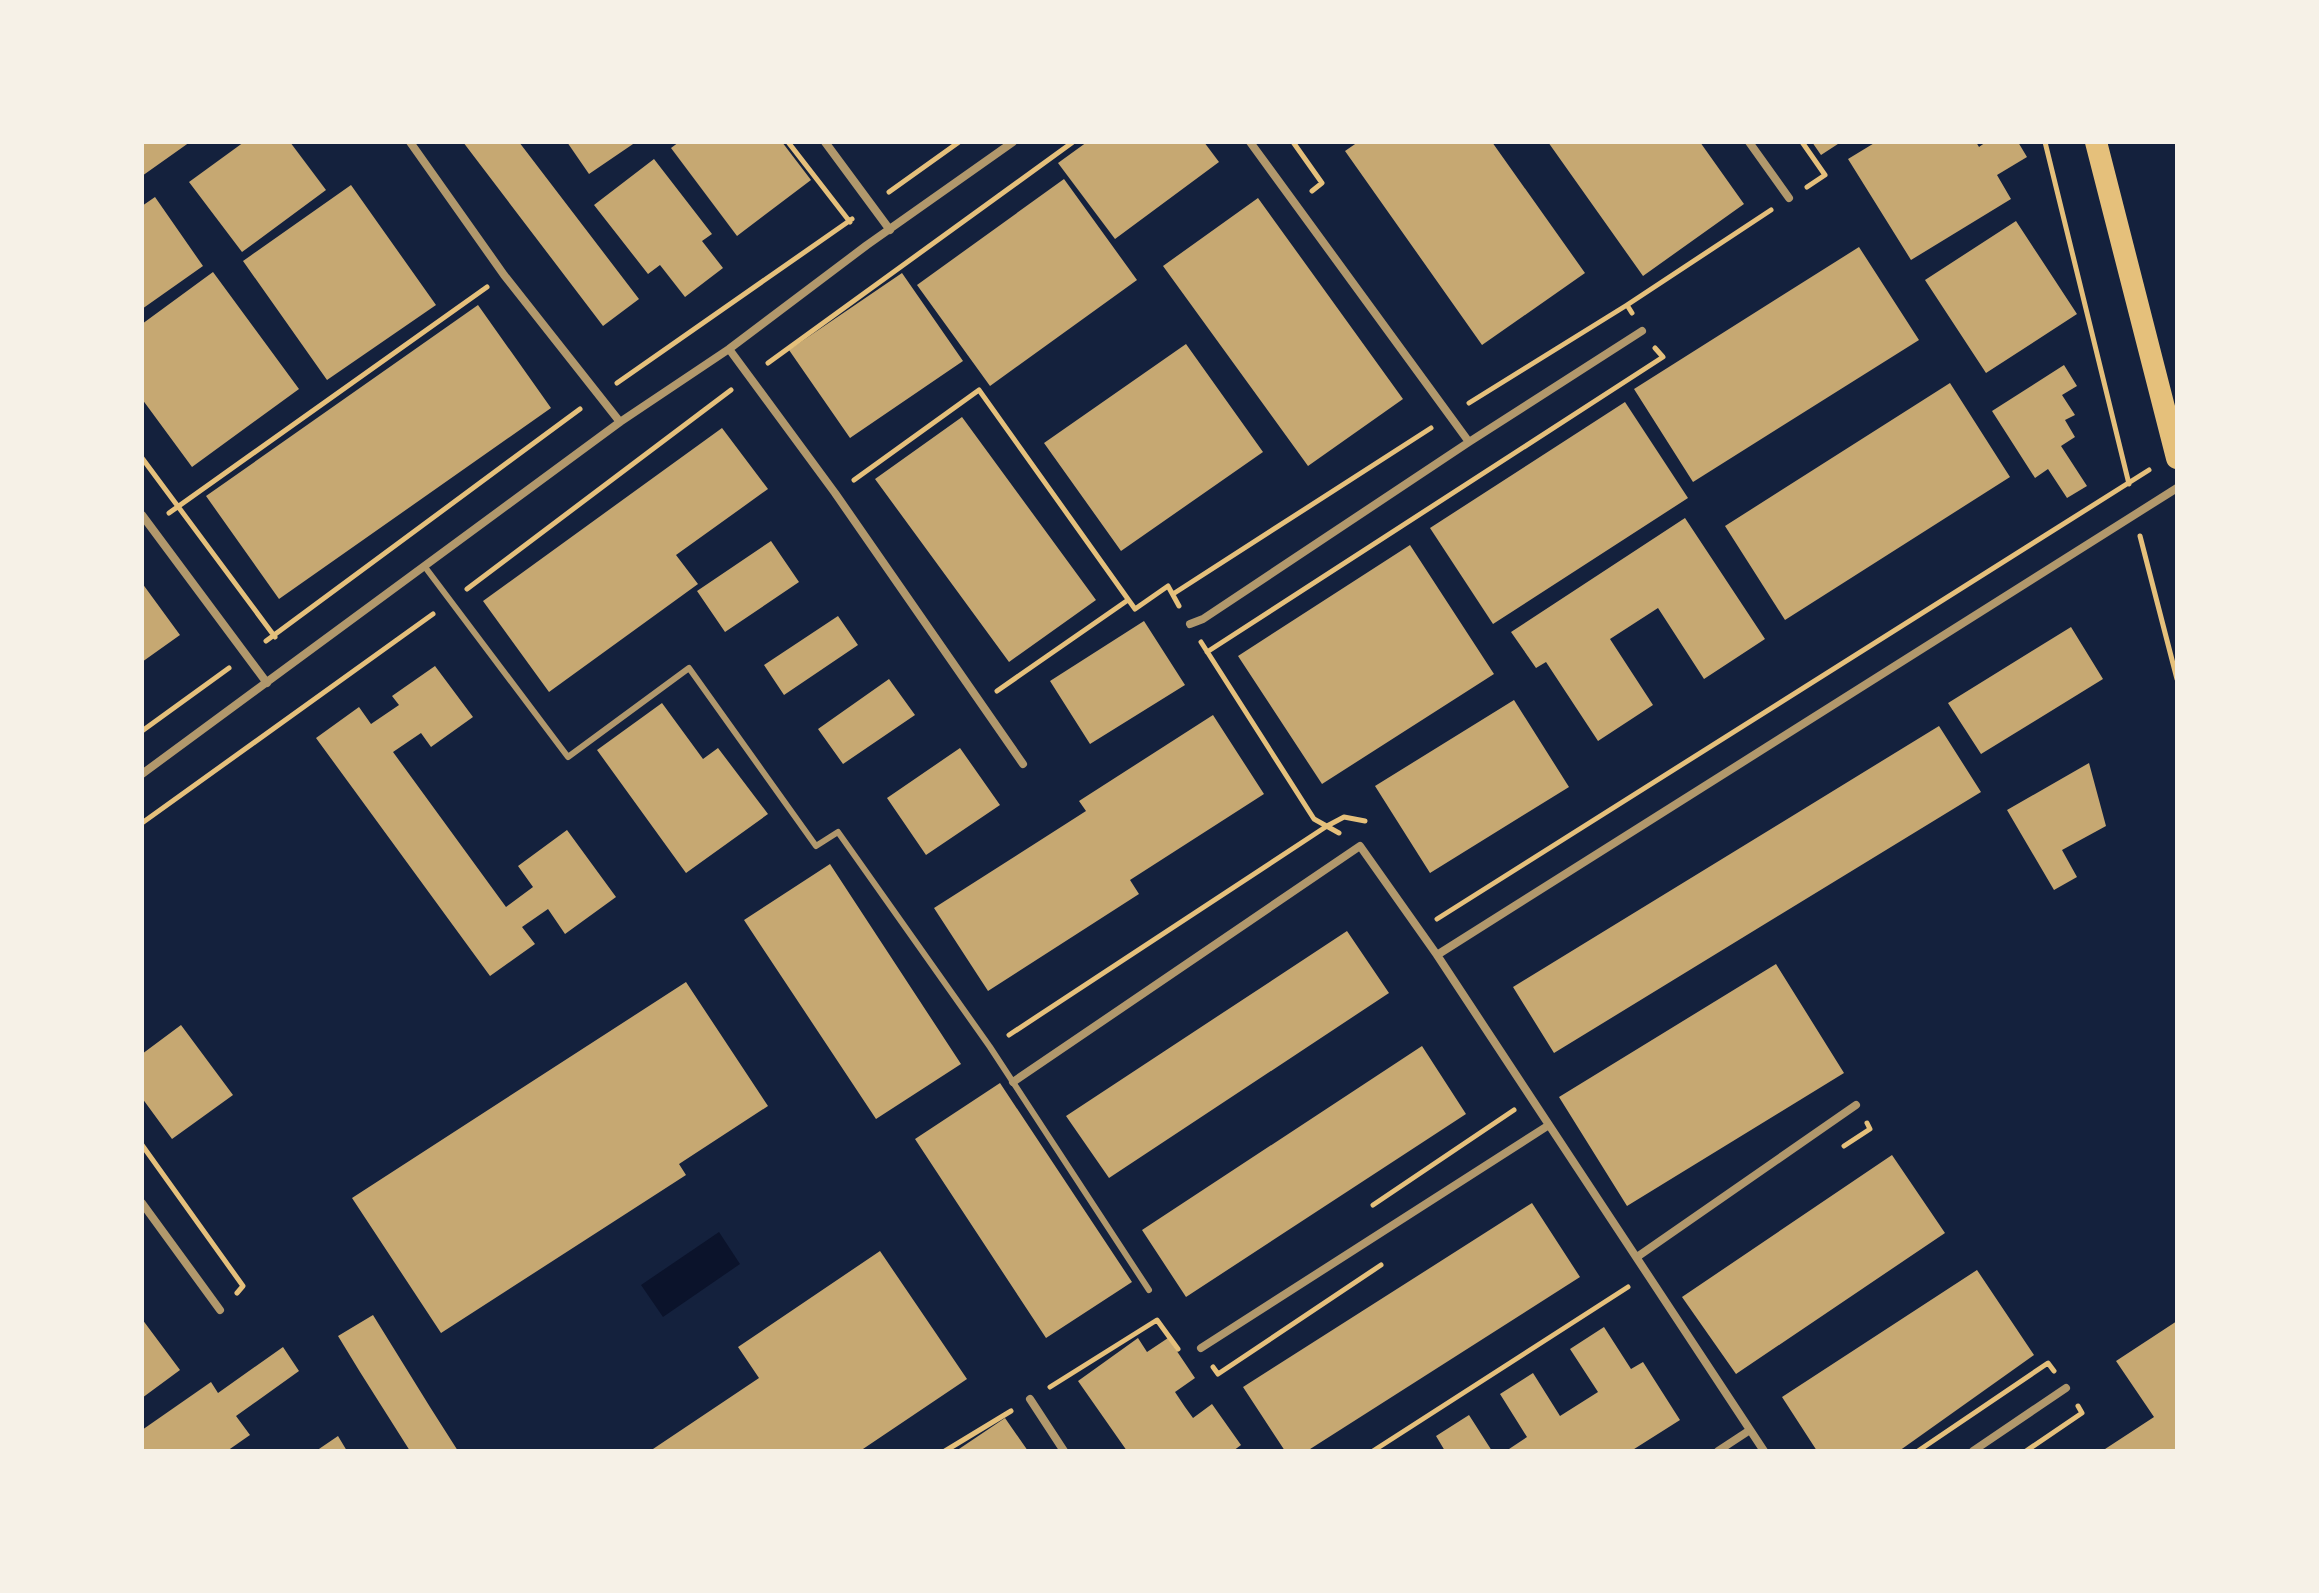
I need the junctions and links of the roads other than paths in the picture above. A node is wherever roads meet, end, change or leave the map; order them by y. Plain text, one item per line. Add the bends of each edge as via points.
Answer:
1 (410, 142) edge
2 (825, 142) edge
3 (1013, 142) edge
4 (1250, 142) edge
5 (1749, 142) edge
6 (2096, 142) edge
7 (1789, 198) road end
8 (890, 230) junction
9 (1642, 331) road end
10 (729, 349) junction
11 (620, 422) junction
12 (1469, 442) junction
13 (2176, 456) edge
14 (2177, 488) edge
15 (142, 515) edge
16 (425, 567) junction
17 (1190, 624) road end
18 (267, 683) junction
19 (1023, 764) dead end
20 (142, 774) edge
21 (1437, 955) junction
22 (1013, 1082) junction
23 (1856, 1105) dead end
24 (1549, 1125) junction
25 (142, 1203) edge
26 (1637, 1257) junction
27 (1149, 1290) dead end
28 (220, 1310) road end
29 (1201, 1348) road end
30 (2066, 1388) road end
31 (1030, 1399) road end
32 (1750, 1430) junction
33 (1064, 1451) edge
34 (1718, 1451) edge
35 (1764, 1451) edge
36 (1973, 1451) edge

1 - 11 street via 504,275
2 - 8 street
3 - 8 street
4 - 12 street
5 - 7 street
6 - 13 highway
8 - 10 street
9 - 12 street
10 - 11 street
10 - 19 street
11 - 16 street
12 - 17 street
14 - 21 street
15 - 18 street
16 - 18 street
16 - 22 lane via 568,757 689,668 816,846 838,832
18 - 20 street
21 - 22 street via 1360,846
21 - 24 street
22 - 27 lane
23 - 26 street
24 - 26 street
24 - 29 street
25 - 28 street
26 - 32 street
30 - 36 street
31 - 33 street
32 - 34 street
32 - 35 street

